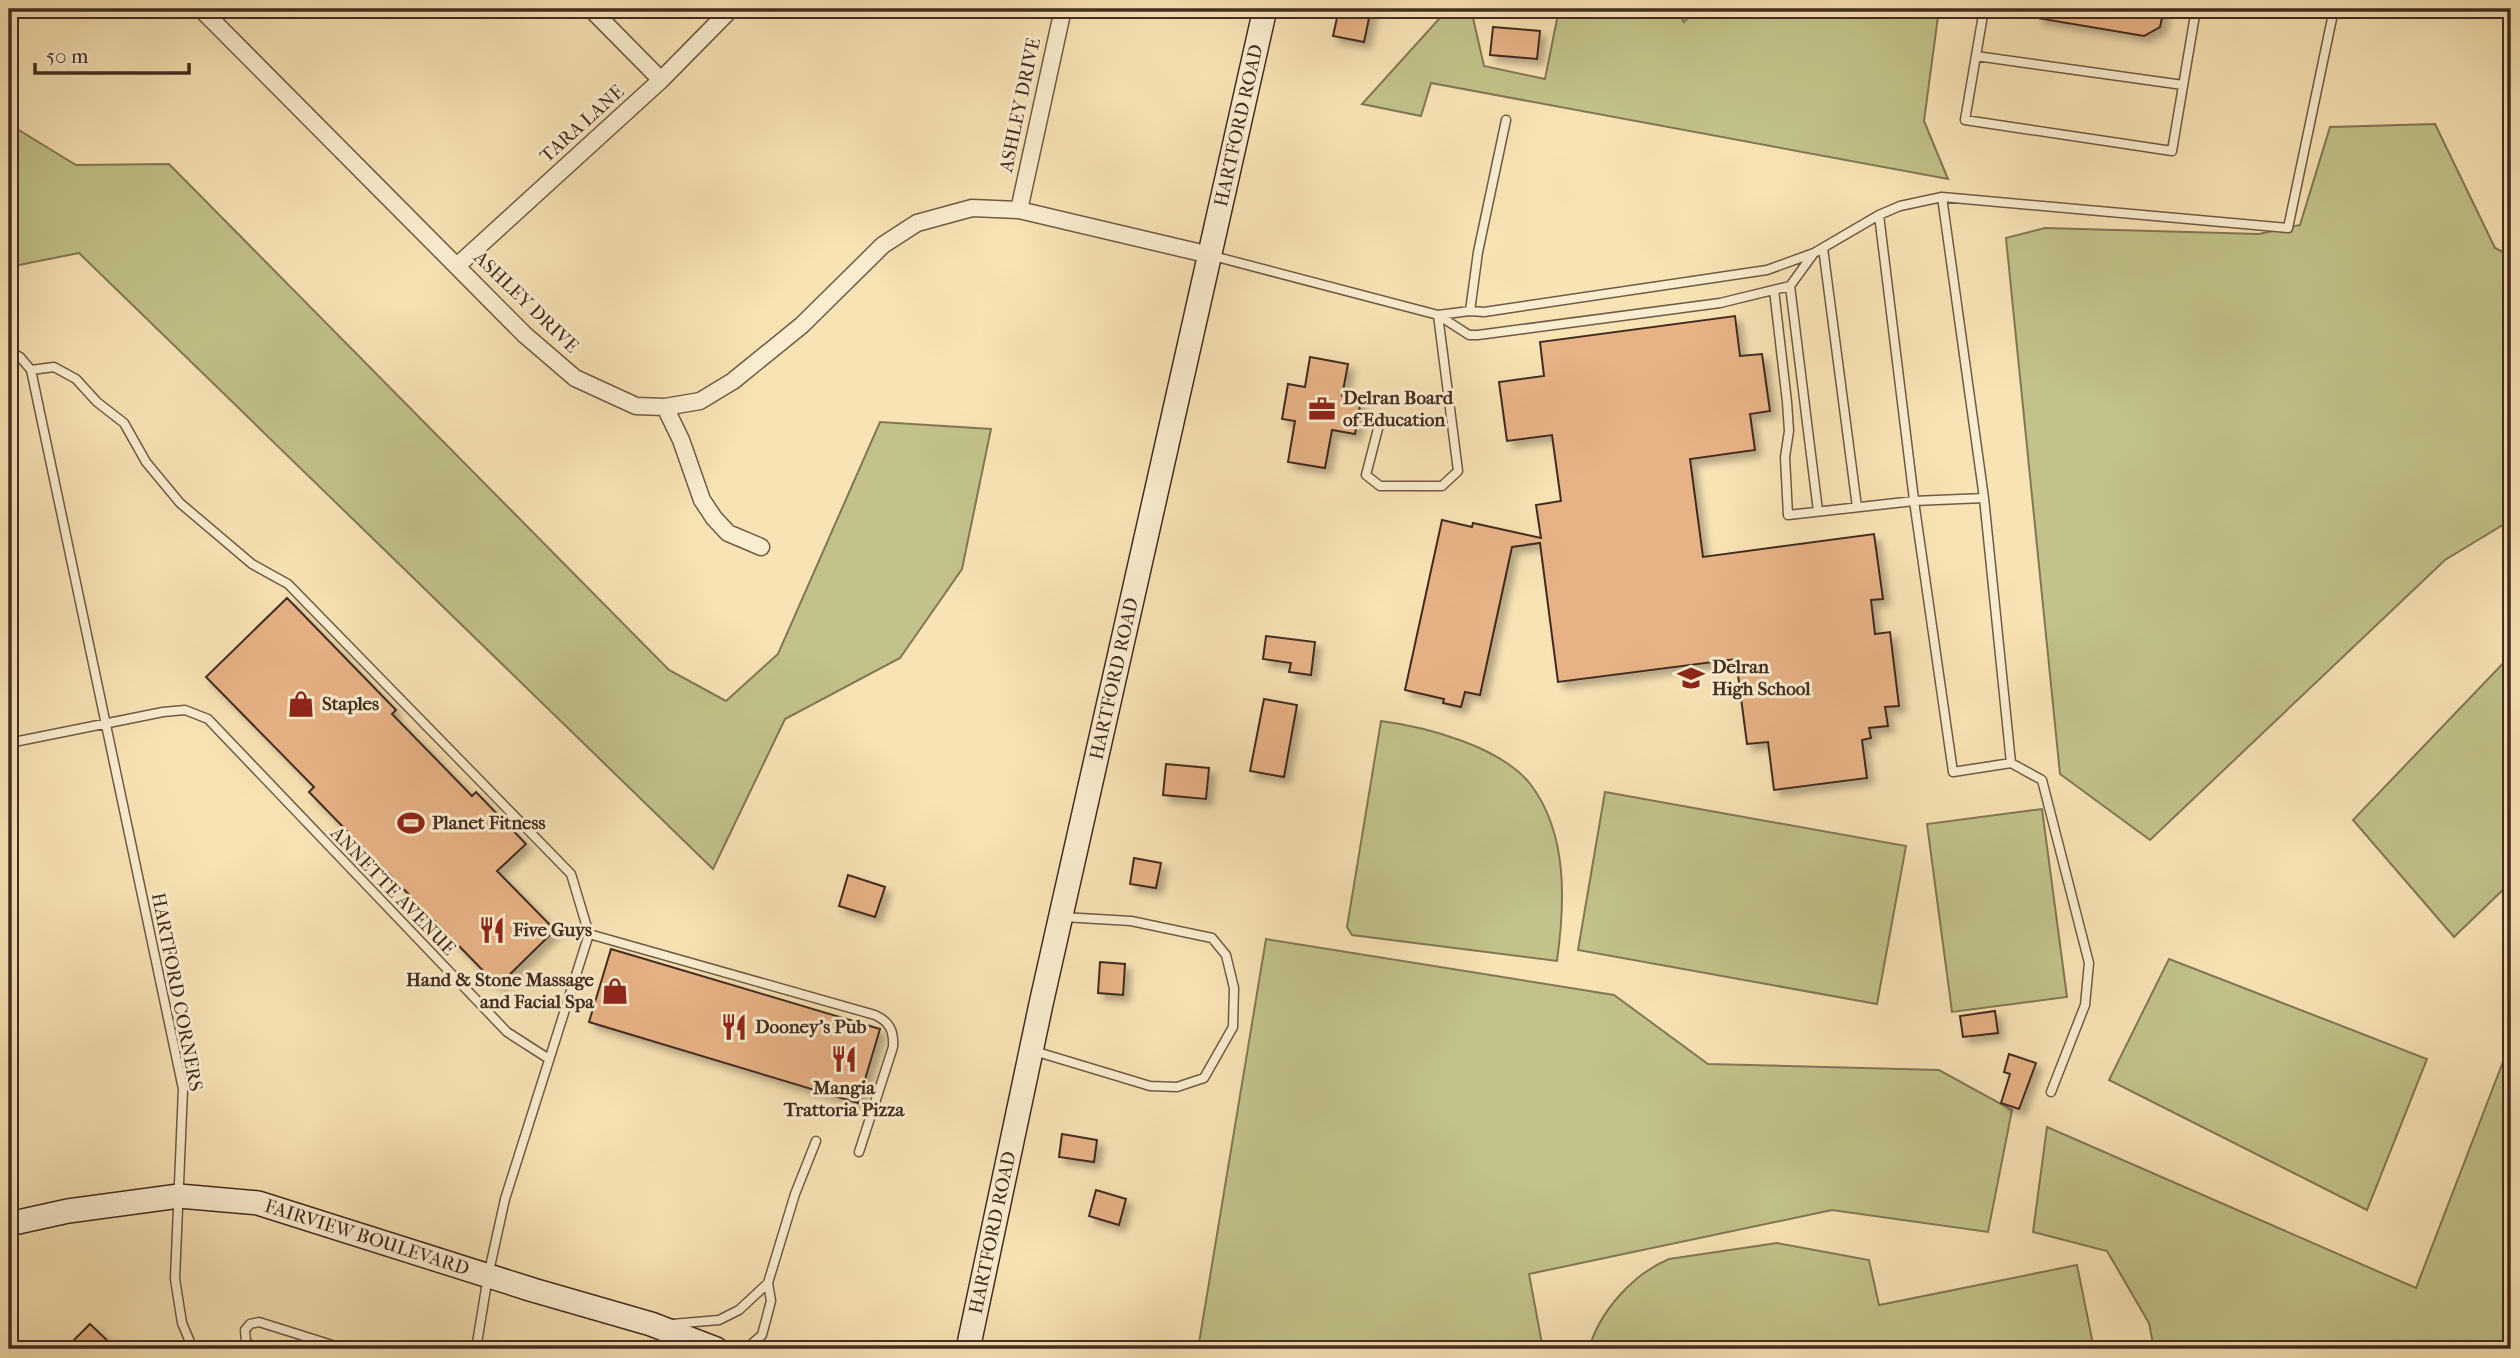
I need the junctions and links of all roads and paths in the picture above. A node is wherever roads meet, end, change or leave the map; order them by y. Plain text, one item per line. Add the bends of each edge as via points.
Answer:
1 (201, 9) edge
2 (591, 9) edge
3 (731, 9) edge
4 (1063, 9) edge
5 (1265, 9) edge
6 (1984, 9) edge
7 (2196, 9) edge
8 (2334, 9) edge
9 (1976, 56) junction
10 (662, 80) junction
11 (2183, 85) junction
12 (1506, 120) dead end
13 (1942, 197) junction
14 (1019, 210) junction
15 (1879, 215) junction
16 (1823, 248) junction
17 (1814, 253) junction
18 (1210, 255) junction
19 (458, 265) junction
20 (1790, 286) junction
21 (1774, 290) junction
22 (1471, 311) junction
23 (1438, 315) junction
24 (9, 351) edge
25 (31, 370) junction
26 (665, 407) junction
27 (1381, 417) dead end
28 (1984, 498) junction
29 (1914, 501) junction
30 (1857, 507) junction
31 (1818, 511) junction
32 (761, 547) dead end
33 (105, 725) junction
34 (9, 743) edge
35 (2011, 763) junction
36 (1060, 917) junction
37 (589, 934) junction
38 (1031, 1050) junction
39 (549, 1059) junction
40 (2051, 1092) dead end
41 (816, 1141) dead end
42 (859, 1152) dead end
43 (179, 1196) junction
44 (9, 1224) edge
45 (488, 1276) junction
46 (768, 1283) junction
47 (651, 1324) junction
48 (193, 1349) edge
49 (254, 1349) edge
50 (345, 1349) edge
51 (476, 1349) edge
52 (716, 1349) edge
53 (746, 1349) edge
54 (968, 1349) edge

1 - 19 street, ASHLEY DRIVE
2 - 10 street
3 - 10 street, TARA LANE
4 - 14 street, ASHLEY DRIVE
5 - 18 main road, HARTFORD ROAD
6 - 9 lane
7 - 11 lane
8 - 13 lane via 2288,228
9 - 11 lane
9 - 11 lane via 1965,120 2172,151
10 - 19 street, TARA LANE
12 - 22 lane via 1478,252
13 - 15 lane
13 - 28 lane
14 - 18 street, ASHLEY DRIVE
14 - 26 street, ASHLEY DRIVE via 972,208 917,223 883,245 802,325 733,382 699,401
15 - 16 lane
15 - 29 lane
16 - 17 lane
16 - 30 lane
17 - 20 lane
17 - 22 lane via 1767,270
18 - 23 lane
18 - 36 main road, HARTFORD ROAD
19 - 26 street, ASHLEY DRIVE via 525,335 575,378 636,406
20 - 21 lane
20 - 31 lane
21 - 23 lane via 1720,303 1478,335 1469,335
21 - 31 lane via 1789,431 1785,457 1788,515
22 - 23 lane
23 - 27 lane via 1458,471 1442,486 1380,486 1366,475
24 - 25 lane
25 - 33 lane, HARTFORD CORNERS
25 - 37 lane via 54,367 76,379 124,423 146,462 180,503 252,564 288,584 571,874
26 - 32 street via 714,519 728,533
28 - 29 lane
28 - 35 lane
29 - 30 lane
29 - 35 lane via 1952,772
30 - 31 lane
33 - 34 lane, ANNETTE AVENUE
33 - 39 lane, ANNETTE AVENUE via 185,710 208,719 507,1032
33 - 43 lane, HARTFORD CORNERS via 183,1089
35 - 40 lane via 2042,780 2089,964 2085,1005
36 - 38 main road, HARTFORD ROAD
36 - 38 lane via 1131,921 1212,938 1226,955 1234,988 1233,1027 1204,1078 1177,1087 1150,1086
37 - 39 lane
37 - 42 lane via 886,1020 894,1034 892,1047
38 - 54 main road, HARTFORD ROAD
39 - 45 lane via 505,1199
41 - 46 lane
43 - 44 main road, FAIRVIEW BOULEVARD
43 - 45 main road, FAIRVIEW BOULEVARD via 258,1203
43 - 48 lane, HARTFORD CORNERS via 175,1279 182,1324
45 - 47 main road, FAIRVIEW BOULEVARD
45 - 51 lane
46 - 47 lane via 739,1310 719,1320
46 - 53 lane via 771,1301 762,1335
47 - 52 main road, FAIRVIEW BOULEVARD
49 - 50 lane via 246,1341 245,1330 259,1322

